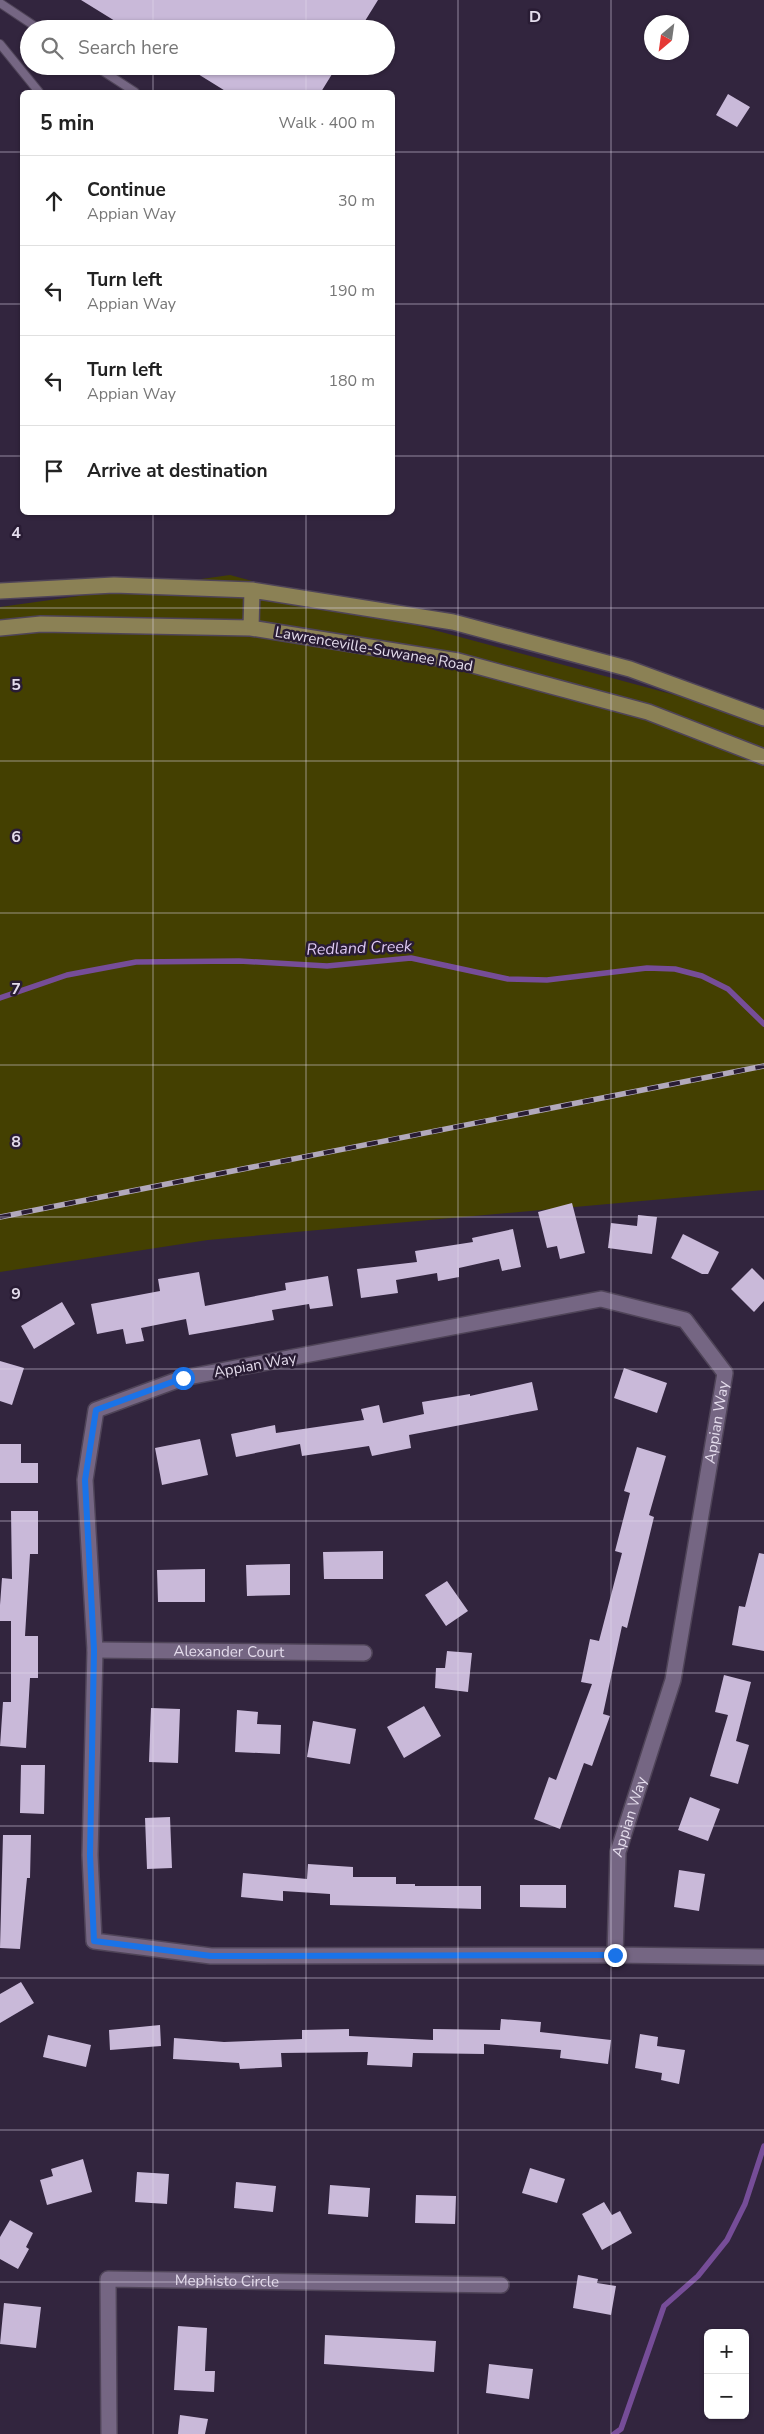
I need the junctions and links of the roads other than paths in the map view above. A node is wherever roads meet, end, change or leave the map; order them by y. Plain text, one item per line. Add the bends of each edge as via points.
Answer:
1 (0, 3) edge
2 (26, 20) edge
3 (0, 44) edge
4 (20, 69) edge
5 (25, 75) edge
6 (110, 75) edge
7 (37, 90) edge
8 (132, 90) edge
9 (252, 590) junction
10 (0, 591) edge
11 (0, 628) edge
12 (251, 628) junction
13 (764, 718) edge
14 (764, 757) edge
15 (94, 1650) junction
16 (364, 1653) dead end
17 (615, 1955) junction
18 (764, 1957) edge
19 (501, 2285) dead end
20 (109, 2434) edge

1 - 2 lane
3 - 4 lane
5 - 7 lane
6 - 8 lane
9 - 10 main road via 114,585
9 - 12 main road
9 - 13 main road via 453,622 515,637 630,669
11 - 12 main road, Lawrenceville-Suwanee Road via 41,624
12 - 14 main road, Lawrenceville-Suwanee Road via 458,661 648,712
15 - 16 street, Alexander Court
15 - 17 street, Appian Way via 90,1855 94,1941 211,1956
15 - 17 street, Appian Way via 85,1480 96,1410 183,1378 601,1299 685,1320 725,1373 673,1680 618,1852
17 - 18 street, Appian Way
19 - 20 street, Mephisto Circle via 108,2280

